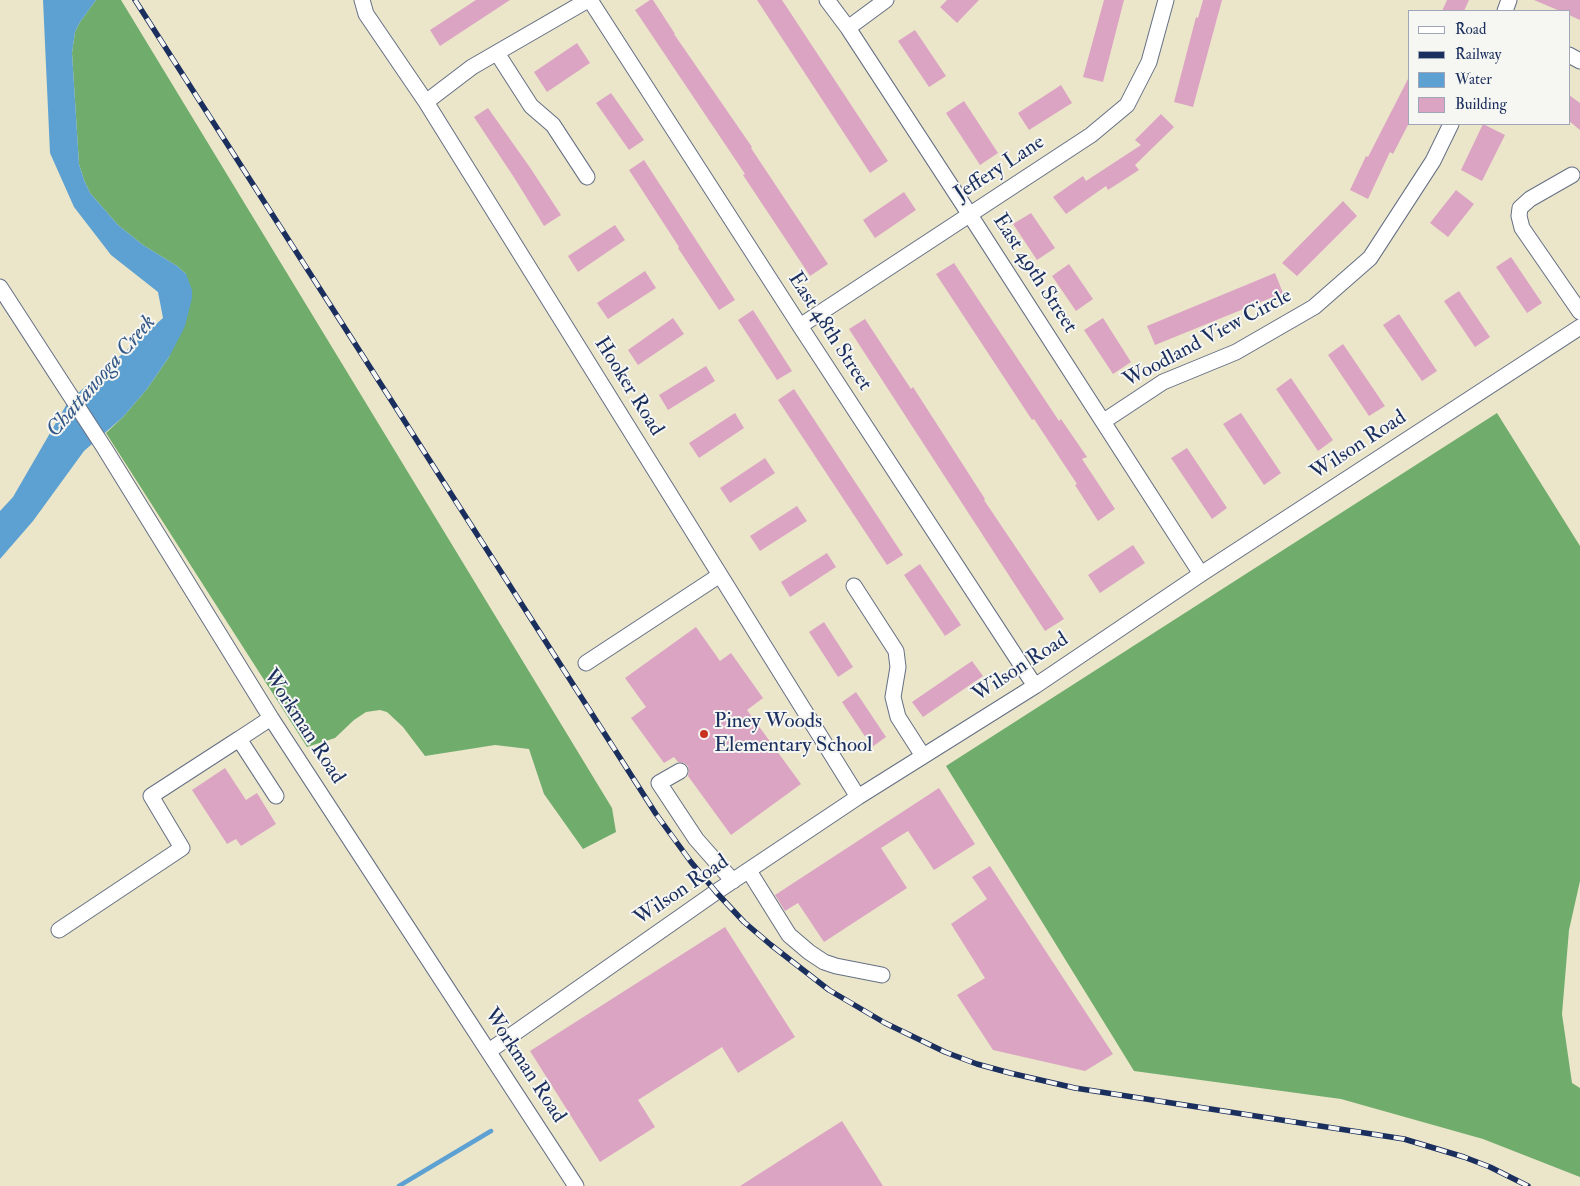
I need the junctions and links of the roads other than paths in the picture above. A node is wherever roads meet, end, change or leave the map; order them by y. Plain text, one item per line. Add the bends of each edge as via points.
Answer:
1 (362, 0) edge
2 (589, 0) edge
3 (827, 0) edge
4 (886, 0) edge
5 (1166, 0) edge
6 (848, 28) junction
7 (497, 53) junction
8 (426, 102) junction
9 (1451, 125) edge
10 (1572, 175) dead end
11 (587, 177) dead end
12 (970, 215) junction
13 (0, 287) edge
14 (1580, 312) edge
15 (800, 326) junction
16 (1580, 327) edge
17 (1104, 421) junction
18 (1200, 574) junction
19 (720, 575) junction
20 (854, 586) dead end
21 (586, 663) dead end
22 (1034, 686) junction
23 (271, 718) junction
24 (239, 739) junction
25 (923, 756) junction
26 (680, 771) dead end
27 (276, 796) dead end
28 (858, 797) junction
29 (749, 871) junction
30 (733, 881) junction
31 (59, 930) dead end
32 (882, 975) dead end
33 (488, 1051) junction
34 (576, 1186) edge

1 - 8 street, Hooker Road via 366,14
2 - 7 street
2 - 15 street, East 48th Street
3 - 6 street, East 49th Street
4 - 6 street
5 - 12 street, Jeffery Lane via 1149,62 1127,105 1091,135
6 - 12 street, East 49th Street
7 - 8 street via 472,67
7 - 11 street via 530,106 553,125
8 - 19 street, Hooker Road
9 - 17 street, Woodland View Circle via 1433,161 1370,258 1314,307 1236,352 1163,382
10 - 14 street via 1530,199 1520,208 1519,216 1522,228
12 - 15 street, Jeffery Lane
12 - 17 street, East 49th Street
13 - 23 street, Workman Road
15 - 22 street, East 48th Street
16 - 18 street, Wilson Road
17 - 18 street, East 49th Street
18 - 22 street, Wilson Road
19 - 21 street
19 - 28 street, Hooker Road
20 - 25 street via 896,651 898,667 893,697 898,717
22 - 25 street, Wilson Road
23 - 24 street
23 - 33 street, Workman Road
24 - 27 street
24 - 31 street via 151,796 182,848
25 - 28 street, Wilson Road
26 - 30 street via 659,783 696,838
28 - 29 street, Wilson Road
29 - 30 street, Wilson Road
29 - 32 street via 789,935 809,952 830,964
30 - 33 street, Wilson Road
33 - 34 street, Workman Road

